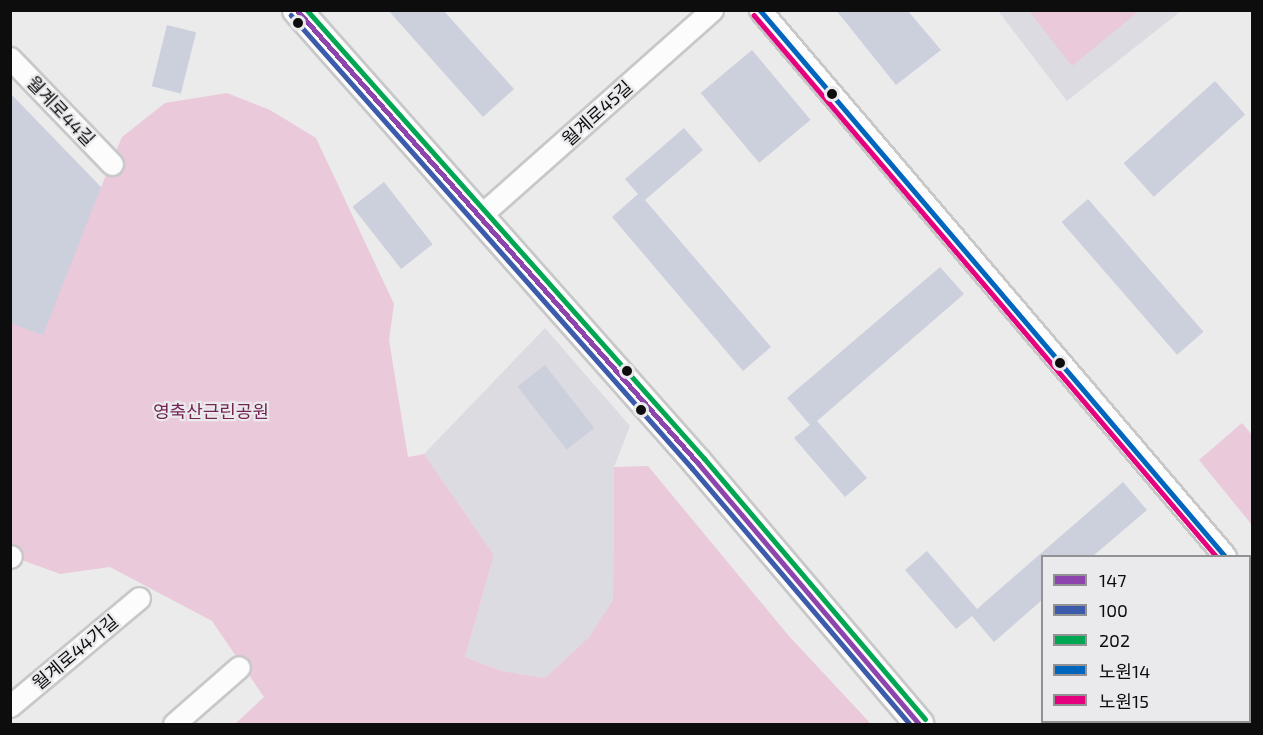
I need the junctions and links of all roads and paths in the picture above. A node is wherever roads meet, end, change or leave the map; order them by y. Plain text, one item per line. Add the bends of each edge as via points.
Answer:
1 (297, 10) edge
2 (712, 10) edge
3 (760, 10) edge
4 (10, 58) edge
5 (112, 164) dead end
6 (481, 215) junction
7 (1224, 555) edge
8 (139, 598) dead end
9 (239, 667) dead end
10 (10, 706) edge
11 (174, 724) edge
12 (919, 724) edge

1 - 6 main road
2 - 6 street, 월계로45길
3 - 7 street
4 - 5 street, 월계로44길
6 - 12 main road
8 - 10 street, 월계로44가길
9 - 11 street

